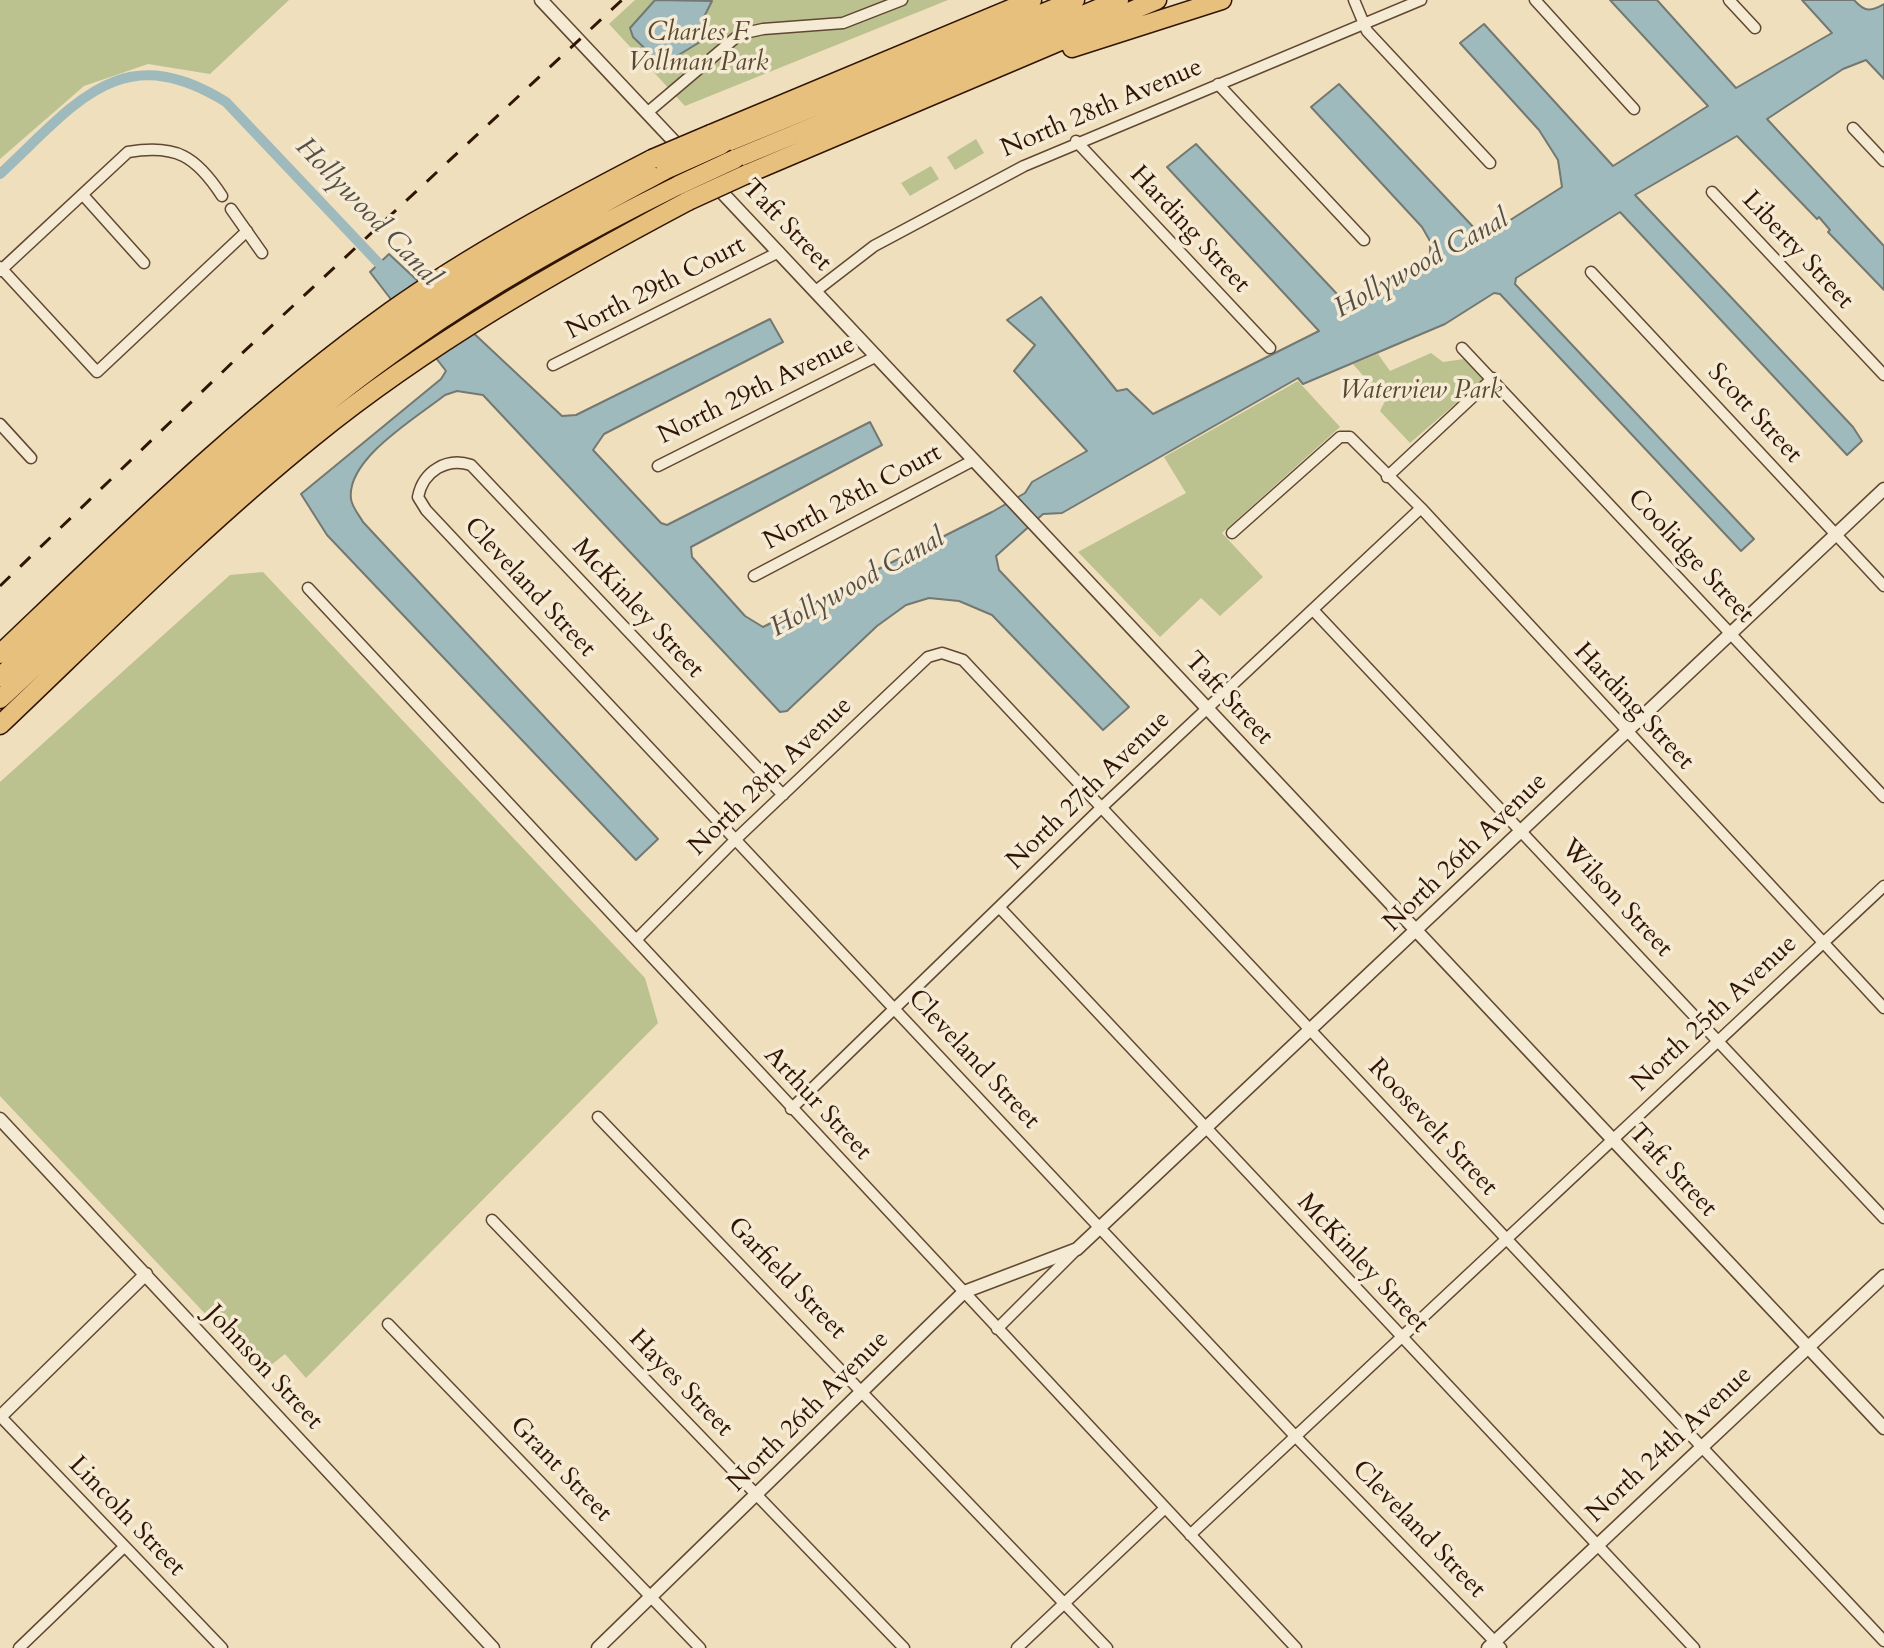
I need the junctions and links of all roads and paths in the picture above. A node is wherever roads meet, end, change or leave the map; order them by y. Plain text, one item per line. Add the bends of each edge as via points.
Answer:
1 (902, 0) edge
2 (1030, 0) edge
3 (1075, 0) edge
4 (1119, 0) edge
5 (1157, 0) edge
6 (1222, 0) edge
7 (1354, 0) edge
8 (1421, 0) edge
9 (1535, 0) edge
10 (1729, 0) edge
11 (549, 3) edge
12 (1363, 23) junction
13 (1755, 28) dead end
14 (1026, 57) junction
15 (1218, 84) junction
16 (1634, 109) dead end
17 (648, 112) junction
18 (1853, 128) dead end
19 (716, 139) junction
20 (1076, 141) junction
21 (1884, 161) edge
22 (1490, 163) dead end
23 (1712, 192) dead end
24 (684, 193) junction
25 (83, 195) junction
26 (222, 196) dead end
27 (231, 209) dead end
28 (247, 231) junction
29 (1364, 240) dead end
30 (779, 252) junction
31 (262, 253) dead end
32 (144, 263) dead end
33 (1, 269) edge
34 (1591, 272) dead end
35 (817, 290) junction
36 (447, 296) junction
37 (401, 326) junction
38 (1270, 348) dead end
39 (1462, 348) dead end
40 (877, 356) junction
41 (553, 365) dead end
42 (1884, 375) edge
43 (1493, 378) junction
44 (0, 424) edge
45 (31, 458) dead end
46 (455, 460) joint
47 (974, 460) junction
48 (658, 466) dead end
49 (1387, 477) junction
50 (1884, 489) edge
51 (1421, 508) junction
52 (1232, 533) dead end
53 (1836, 534) junction
54 (754, 576) dead end
55 (1884, 586) edge
56 (308, 588) dead end
57 (1314, 611) junction
58 (1731, 633) junction
59 (942, 653) joint
60 (0, 654) edge
61 (0, 677) edge
62 (0, 699) edge
63 (1206, 709) junction
64 (0, 725) edge
65 (1626, 732) junction
66 (783, 795) junction
67 (1884, 797) edge
68 (1102, 807) junction
69 (1521, 829) junction
70 (735, 840) junction
71 (1884, 886) edge
72 (1000, 908) junction
73 (1417, 930) junction
74 (636, 940) junction
75 (1823, 943) junction
76 (1884, 1008) edge
77 (895, 1009) junction
78 (1311, 1031) junction
79 (1718, 1041) junction
80 (791, 1109) junction
81 (598, 1117) dead end
82 (0, 1119) edge
83 (1206, 1130) junction
84 (1612, 1140) junction
85 (1884, 1218) edge
86 (492, 1220) dead end
87 (1099, 1227) junction
88 (1507, 1240) junction
89 (1077, 1249) junction
90 (146, 1274) junction
91 (1884, 1276) edge
92 (964, 1292) junction
93 (388, 1324) dead end
94 (997, 1329) junction
95 (1401, 1337) junction
96 (1808, 1348) junction
97 (862, 1390) junction
98 (0, 1417) edge
99 (1884, 1428) edge
100 (1296, 1437) junction
101 (1701, 1447) junction
102 (757, 1495) junction
103 (1164, 1509) junction
104 (1190, 1535) junction
105 (1596, 1544) junction
106 (124, 1547) junction
107 (652, 1598) junction
108 (1065, 1603) junction
109 (1884, 1641) edge
110 (1494, 1645) edge
111 (19, 1648) edge
112 (222, 1648) edge
113 (493, 1648) edge
114 (598, 1648) edge
115 (700, 1648) edge
116 (904, 1648) edge
117 (1017, 1648) edge
118 (1107, 1648) edge
119 (1296, 1648) edge
120 (1694, 1648) edge

1 - 17 street via 843,23 740,34
2 - 19 highway
3 - 19 highway
4 - 24 highway, bridge via 735,159
5 - 14 highway
6 - 14 highway via 1073,48
7 - 12 street
8 - 12 street, North 28th Avenue
9 - 16 street
10 - 13 street
11 - 17 street, Taft Street
12 - 15 street, North 28th Avenue
12 - 22 street
14 - 24 highway, bridge via 747,174
15 - 20 street, North 28th Avenue
15 - 29 street
17 - 30 street, Taft Street
18 - 21 street
19 - 36 highway, bridge via 547,213
20 - 35 street, North 28th Avenue via 903,230
20 - 38 street, Harding Street
23 - 42 street, Liberty Street
24 - 36 highway
24 - 64 highway via 472,323 316,435 235,503
25 - 26 street via 128,152 153,148 179,151 207,174
25 - 32 street
25 - 33 street
27 - 28 street
28 - 31 street
28 - 33 street via 97,372
30 - 35 street, Taft Street
30 - 41 street, North 29th Court
34 - 53 street, Scott Street
35 - 40 street, Taft Street
36 - 37 highway
36 - 37 highway
37 - 60 highway via 202,462
37 - 61 highway via 260,437
37 - 62 highway
39 - 43 street, Coolidge Street
40 - 47 street, Taft Street
40 - 48 street, North 29th Avenue
43 - 49 street
43 - 58 street, Coolidge Street
44 - 45 street
46 - 66 street, McKinley Street via 471,465
46 - 70 street, Cleveland Street via 445,462 420,486 418,497 426,510
47 - 54 street, North 28th Court
47 - 63 street, Taft Street
49 - 51 street, Harding Street
49 - 52 street, Harding Street via 1350,437 1340,437
50 - 53 street, North 26th Avenue
51 - 57 street, North 27th Avenue
51 - 65 street, Harding Street
53 - 55 street, Scott Street
53 - 58 street, North 26th Avenue
56 - 74 street, Arthur Street
57 - 63 street, North 27th Avenue
57 - 69 street, Wilson Street
58 - 65 street, North 26th Avenue
58 - 67 street, Coolidge Street
59 - 66 street, North 28th Avenue via 928,657
59 - 68 street, Roosevelt Street via 963,660
63 - 68 street, North 27th Avenue
63 - 73 street, Taft Street
65 - 69 street, North 26th Avenue
65 - 75 street, Harding Street
66 - 70 street, North 28th Avenue
68 - 72 street, North 27th Avenue
68 - 78 street, Roosevelt Street
69 - 73 street, North 26th Avenue
69 - 79 street, Wilson Street
70 - 74 street, North 28th Avenue
70 - 77 street, Cleveland Street
71 - 75 street, North 25th Avenue
72 - 77 street, North 27th Avenue
72 - 83 street, McKinley Street
73 - 78 street, North 26th Avenue
73 - 84 street, Taft Street
74 - 80 street, Arthur Street
75 - 76 street, Harding Street
75 - 79 street, North 25th Avenue
77 - 80 street, North 27th Avenue
77 - 87 street, Cleveland Street
78 - 83 street, North 26th Avenue
78 - 88 street, Roosevelt Street
79 - 84 street, North 25th Avenue
79 - 85 street, Wilson Street
80 - 92 street, Arthur Street
81 - 97 street, Garfield Street
82 - 90 street, Johnson Street
83 - 87 street, North 26th Avenue
83 - 95 street, McKinley Street
84 - 88 street, North 25th Avenue
84 - 96 street, Taft Street
86 - 102 street, Hayes Street
87 - 89 street, North 26th Avenue
87 - 100 street, Cleveland Street
88 - 95 street, North 25th Avenue
88 - 101 street, Roosevelt Street
89 - 92 street, North 26th Avenue
89 - 94 street, North 26th Avenue
90 - 98 street
90 - 113 street, Johnson Street
91 - 96 street, North 24th Avenue
92 - 94 street, Arthur Street
92 - 97 street, North 26th Avenue
93 - 107 street, Grant Street
94 - 103 street, Arthur Street
95 - 100 street, North 25th Avenue
95 - 105 street, McKinley Street
96 - 99 street, Taft Street
96 - 101 street, North 24th Avenue
97 - 102 street, North 26th Avenue
97 - 108 street, Garfield Street
98 - 106 street, Lincoln Street
100 - 104 street, North 25th Avenue
100 - 110 street, Cleveland Street
101 - 105 street, North 24th Avenue
101 - 109 street, Roosevelt Street
102 - 107 street, North 26th Avenue
102 - 116 street, Hayes Street
103 - 104 street, Arthur Street
103 - 108 street
104 - 119 street, Arthur Street
105 - 110 street, North 24th Avenue
105 - 120 street, McKinley Street
106 - 111 street
106 - 112 street, Lincoln Street
107 - 114 street, North 26th Avenue
107 - 115 street, Grant Street
108 - 117 street
108 - 118 street, Garfield Street

